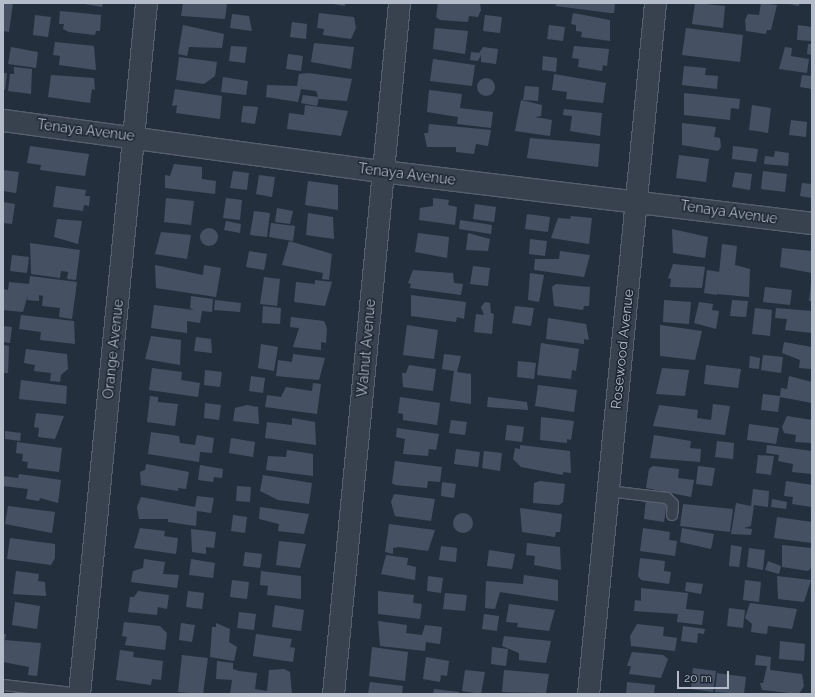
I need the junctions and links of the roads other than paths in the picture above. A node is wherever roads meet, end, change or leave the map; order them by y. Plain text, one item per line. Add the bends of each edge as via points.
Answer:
1 (146, 3) edge
2 (399, 3) edge
3 (655, 3) edge
4 (3, 120) edge
5 (134, 136) junction
6 (382, 171) junction
7 (636, 200) junction
8 (812, 223) edge
9 (608, 491) junction
10 (672, 515) dead end
11 (3, 685) edge
12 (82, 694) edge
13 (334, 694) edge
14 (588, 694) edge

1 - 5 street, Orange Avenue
2 - 6 street, Walnut Avenue
3 - 7 street, Rosewood Avenue
4 - 5 street, Tenaya Avenue
5 - 6 street, Tenaya Avenue
5 - 12 street, Orange Avenue
6 - 7 street, Tenaya Avenue
6 - 13 street, Walnut Avenue
7 - 8 street, Tenaya Avenue
7 - 9 street, Rosewood Avenue
9 - 10 lane via 667,498 673,504
9 - 14 street, Rosewood Avenue
11 - 12 lane

